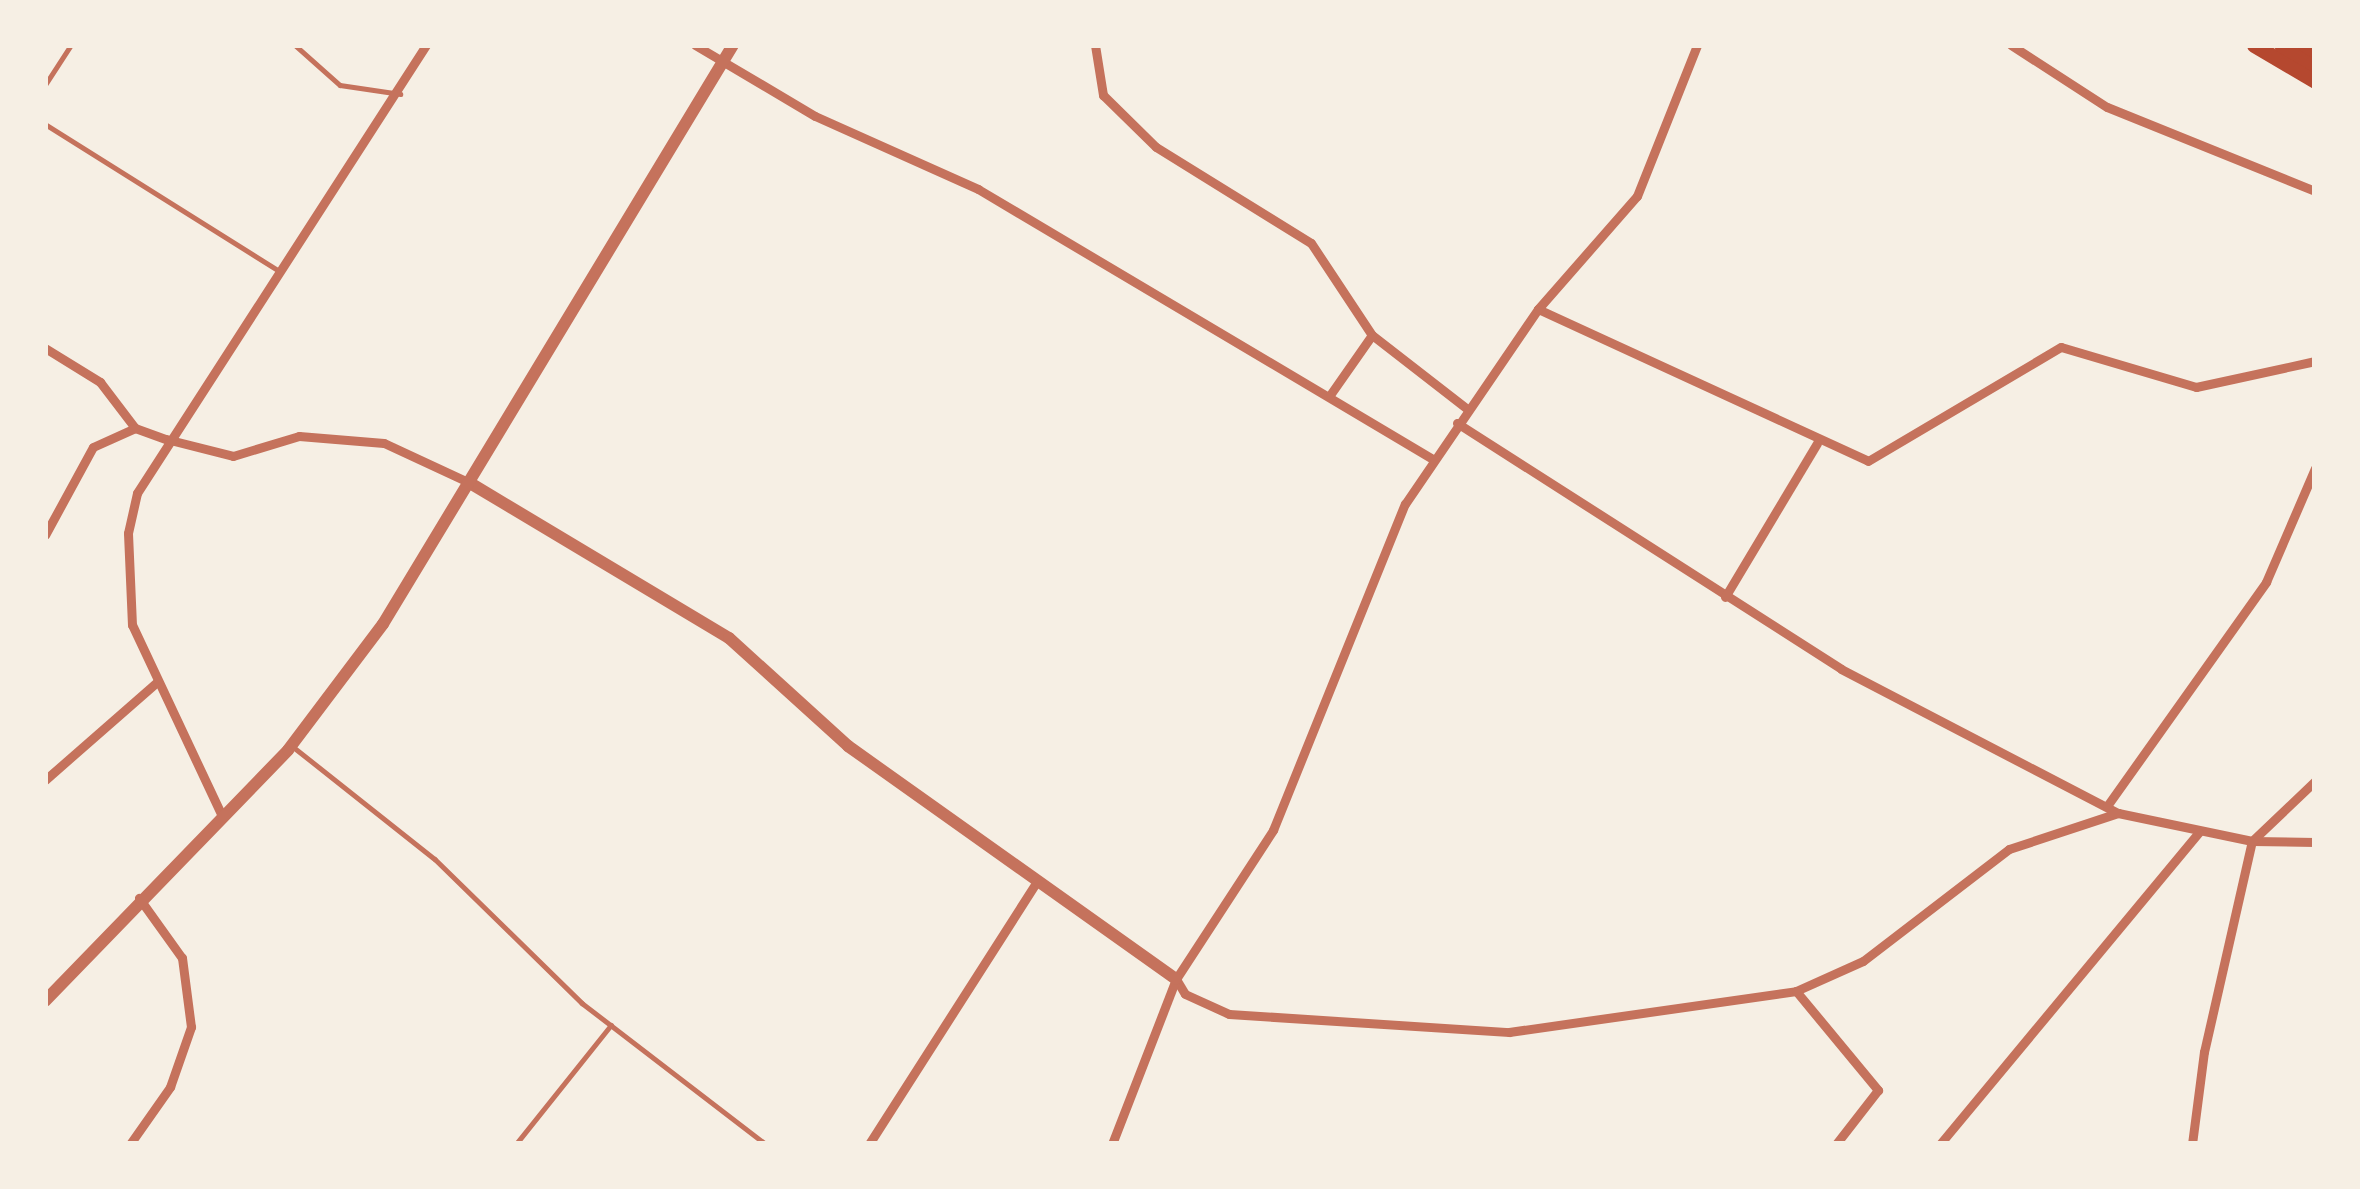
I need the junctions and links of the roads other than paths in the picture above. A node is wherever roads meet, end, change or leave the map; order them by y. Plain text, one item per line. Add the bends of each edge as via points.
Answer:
1 (71, 45) edge
2 (295, 45) edge
3 (426, 45) edge
4 (694, 45) edge
5 (734, 45) edge
6 (1095, 45) edge
7 (1697, 45) edge
8 (2011, 45) edge
9 (2254, 45) edge
10 (2282, 45) edge
11 (2306, 45) edge
12 (2315, 50) edge
13 (724, 59) junction
14 (2315, 64) edge
15 (2315, 81) edge
16 (45, 85) edge
17 (400, 94) junction
18 (45, 124) edge
19 (2315, 191) edge
20 (279, 272) junction
21 (1538, 309) junction
22 (1372, 335) junction
23 (45, 348) edge
24 (2315, 361) edge
25 (1330, 395) junction
26 (1466, 408) junction
27 (1457, 424) junction
28 (135, 428) junction
29 (166, 439) junction
30 (1817, 443) junction
31 (1431, 458) junction
32 (2315, 468) edge
33 (470, 483) junction
34 (45, 535) edge
35 (1725, 597) junction
36 (157, 682) junction
37 (291, 746) junction
38 (45, 780) edge
39 (2315, 782) edge
40 (2108, 806) junction
41 (2118, 813) junction
42 (223, 818) junction
43 (2199, 832) junction
44 (2252, 841) junction
45 (2315, 842) edge
46 (1037, 881) junction
47 (139, 898) junction
48 (1175, 979) junction
49 (1796, 991) junction
50 (45, 1001) edge
51 (610, 1025) junction
52 (130, 1144) edge
53 (516, 1144) edge
54 (766, 1144) edge
55 (869, 1144) edge
56 (1112, 1144) edge
57 (1836, 1144) edge
58 (1940, 1144) edge
59 (2192, 1144) edge

1 - 16 lane
2 - 17 lane via 340,85
3 - 17 street
4 - 13 street
5 - 13 street
6 - 22 street via 1103,95 1156,147 1311,243
7 - 21 street via 1637,196
8 - 19 street via 2107,106
9 - 15 highway
10 - 14 highway
11 - 12 highway
13 - 25 street via 815,116 978,189
13 - 33 street
17 - 20 street
18 - 20 lane
20 - 29 street
21 - 26 street
21 - 30 street
22 - 25 street
22 - 26 street
23 - 28 street via 100,382
24 - 30 street via 2196,387 2061,347 1868,461
25 - 31 street
26 - 27 street
27 - 31 street
27 - 35 street
28 - 29 street
28 - 34 street via 93,447
29 - 33 street via 233,456 299,436 384,442
29 - 36 street via 137,493 128,533 132,625
30 - 35 street
31 - 48 street via 1333,666 1273,830
32 - 40 street via 2266,582
33 - 37 street via 382,624
33 - 46 street via 729,638 848,746
35 - 40 street via 1840,669
36 - 38 street
36 - 42 street
37 - 42 street
37 - 51 lane via 435,859
39 - 44 street
40 - 41 street
41 - 43 street
41 - 49 street via 2008,849 1863,962
42 - 47 street
43 - 44 street
43 - 58 street
44 - 45 street
44 - 59 street via 2204,1052
46 - 48 street
46 - 55 street
47 - 50 street
47 - 52 street via 182,958 191,1027 170,1087
48 - 49 street via 1186,994 1229,1014 1509,1032
48 - 56 street
49 - 57 street via 1878,1090
51 - 53 lane
51 - 54 lane

